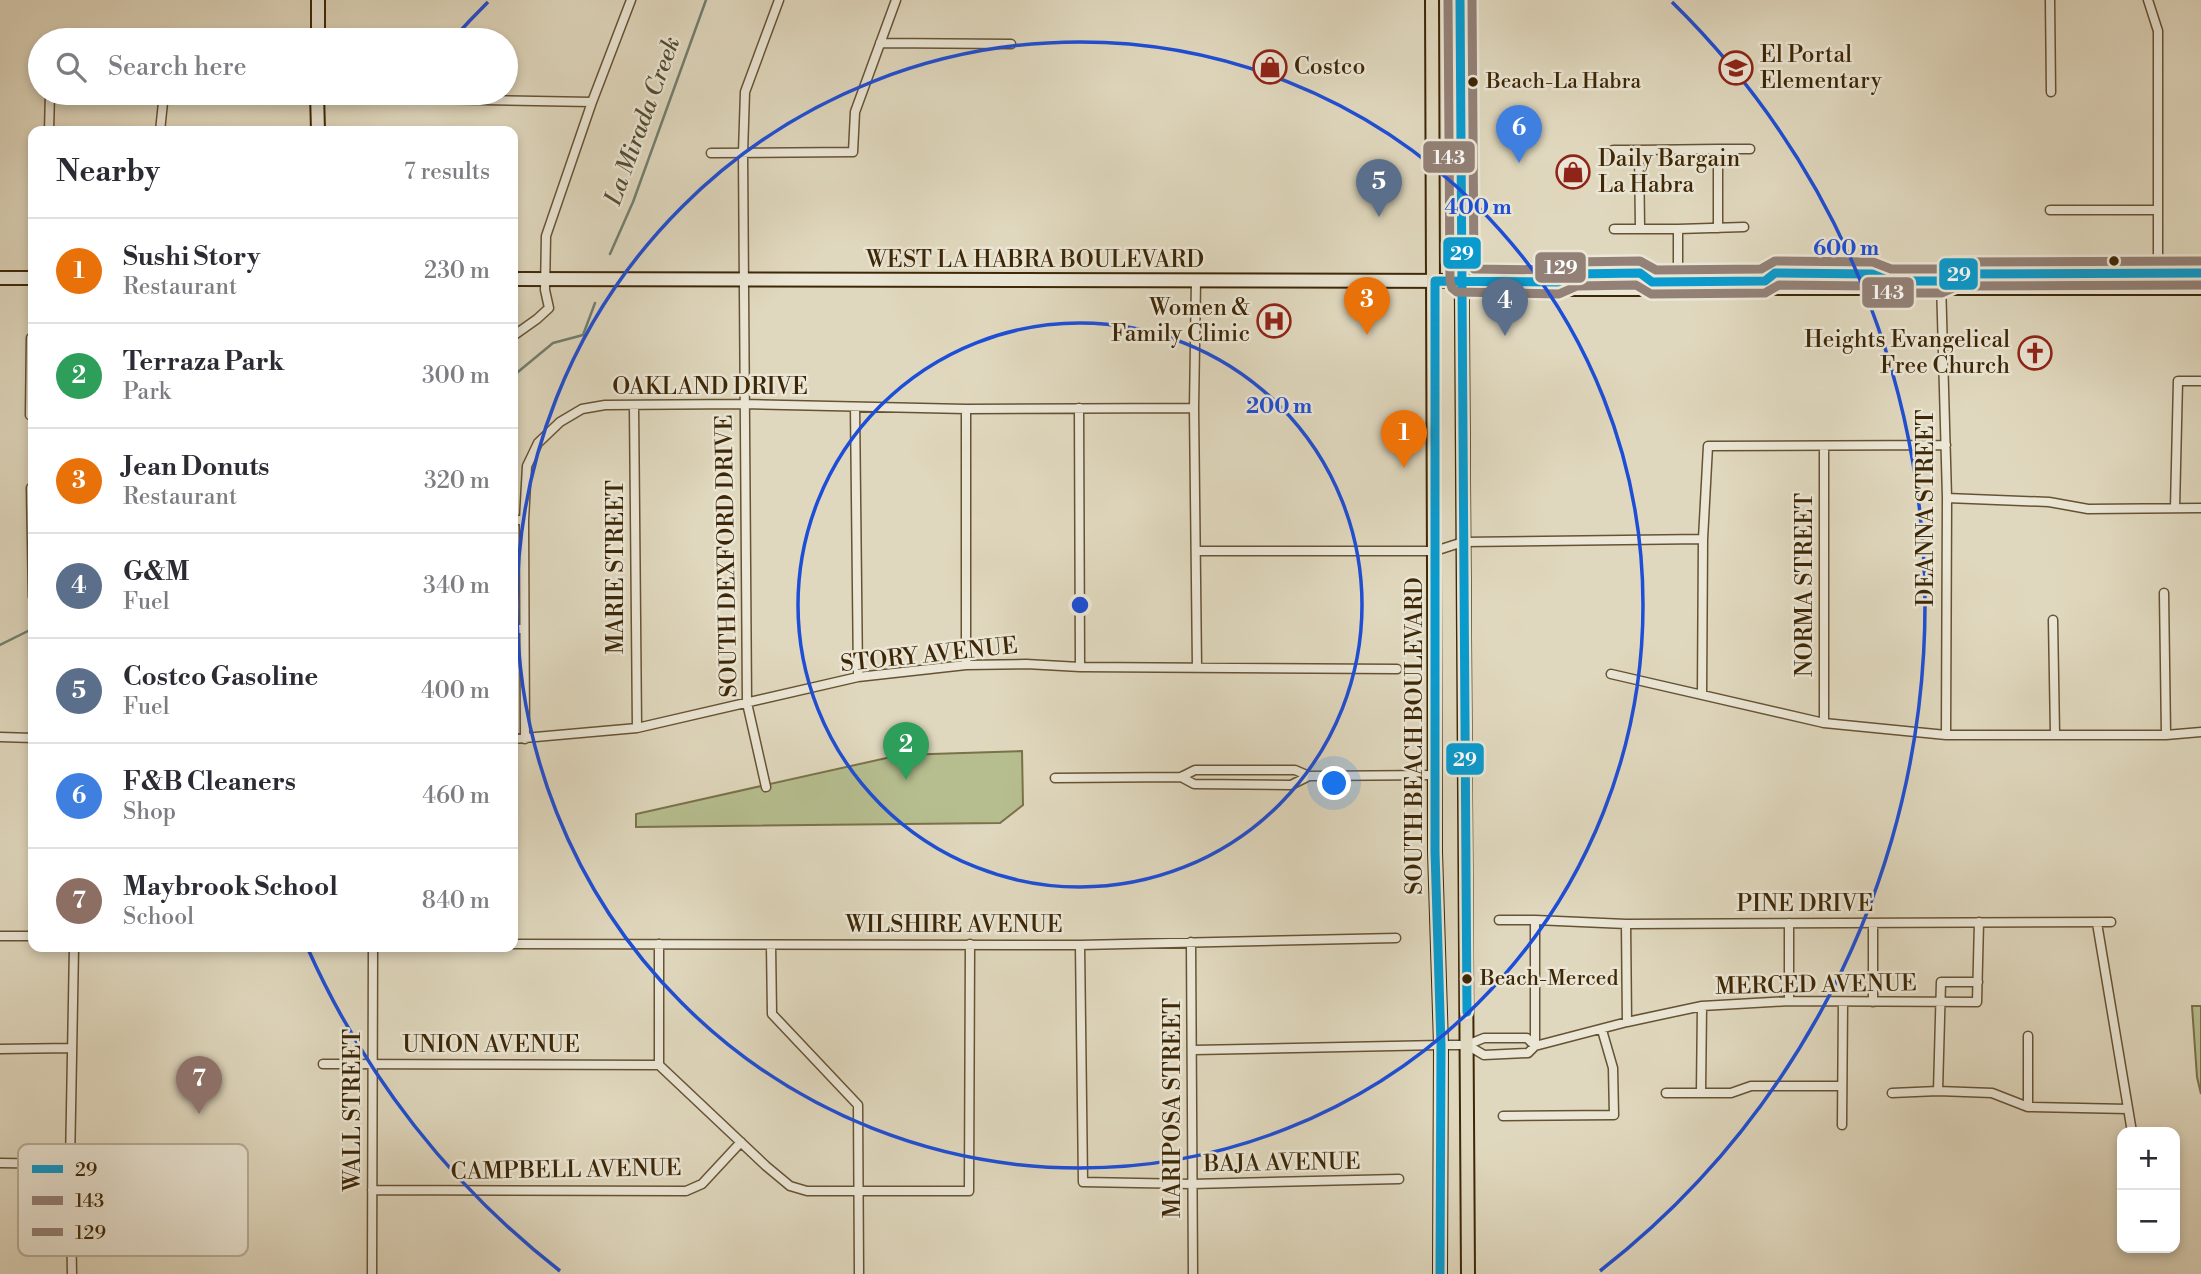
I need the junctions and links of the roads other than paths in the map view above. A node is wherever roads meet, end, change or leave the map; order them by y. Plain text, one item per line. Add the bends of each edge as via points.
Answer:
1 (318, 0) edge
2 (631, 0) edge
3 (779, 0) edge
4 (896, 0) edge
5 (1432, 0) edge
6 (1460, 0) edge
7 (2050, 0) edge
8 (2148, 0) edge
9 (318, 28) edge
10 (880, 43) junction
11 (1012, 44) dead end
12 (2051, 92) dead end
13 (518, 100) edge
14 (593, 102) junction
15 (50, 105) edge
16 (163, 105) edge
17 (317, 105) edge
18 (49, 126) edge
19 (161, 126) edge
20 (318, 126) edge
21 (1718, 149) junction
22 (1750, 149) dead end
23 (1613, 150) dead end
24 (1639, 150) junction
25 (710, 153) dead end
26 (743, 153) junction
27 (2050, 210) dead end
28 (2156, 210) junction
29 (1744, 227) dead end
30 (1640, 228) junction
31 (1718, 228) junction
32 (1614, 229) dead end
33 (1678, 229) junction
34 (2157, 273) junction
35 (2201, 273) edge
36 (0, 278) edge
37 (28, 278) edge
38 (518, 279) edge
39 (545, 279) junction
40 (742, 280) junction
41 (1196, 280) junction
42 (1435, 281) junction
43 (1462, 281) junction
44 (1941, 281) junction
45 (1678, 282) junction
46 (2158, 288) junction
47 (2201, 288) edge
48 (518, 332) edge
49 (2201, 382) edge
50 (744, 404) junction
51 (634, 406) junction
52 (855, 407) junction
53 (1079, 408) junction
54 (1194, 408) junction
55 (966, 409) junction
56 (1946, 445) junction
57 (1824, 447) junction
58 (1947, 498) junction
59 (2175, 508) junction
60 (2201, 508) edge
61 (518, 520) edge
62 (524, 520) junction
63 (1703, 539) junction
64 (1463, 542) junction
65 (1197, 551) junction
66 (1435, 551) junction
67 (2164, 593) dead end
68 (2053, 620) dead end
69 (518, 629) edge
70 (523, 629) junction
71 (966, 665) junction
72 (1080, 667) junction
73 (1197, 667) junction
74 (1397, 669) dead end
75 (1611, 674) dead end
76 (858, 677) junction
77 (1702, 694) junction
78 (747, 703) junction
79 (1824, 723) junction
80 (637, 728) junction
81 (2201, 732) edge
82 (2055, 734) junction
83 (1946, 735) junction
84 (2166, 735) junction
85 (0, 737) edge
86 (28, 738) edge
87 (518, 739) edge
88 (525, 739) junction
89 (1436, 775) junction
90 (1309, 776) junction
91 (1181, 777) junction
92 (1055, 778) dead end
93 (766, 788) dead end
94 (1499, 920) dead end
95 (1535, 920) junction
96 (1979, 922) junction
97 (2111, 922) dead end
98 (1789, 923) junction
99 (1873, 923) junction
100 (2097, 923) junction
101 (1626, 924) junction
102 (0, 936) edge
103 (28, 936) edge
104 (1396, 938) dead end
105 (1191, 942) junction
106 (518, 944) edge
107 (659, 944) junction
108 (970, 944) junction
109 (771, 945) junction
110 (1080, 945) junction
111 (74, 952) edge
112 (373, 952) edge
113 (1978, 982) junction
114 (1789, 1001) junction
115 (1843, 1002) junction
116 (1873, 1002) junction
117 (1940, 1002) junction
118 (1702, 1006) junction
119 (1627, 1022) junction
120 (1602, 1030) junction
121 (2028, 1036) dead end
122 (1441, 1045) junction
123 (1467, 1045) junction
124 (1535, 1046) junction
125 (72, 1048) junction
126 (0, 1049) edge
127 (1194, 1051) junction
128 (323, 1064) dead end
129 (372, 1065) junction
130 (659, 1065) junction
131 (1841, 1086) junction
132 (1938, 1091) junction
133 (1666, 1093) dead end
134 (1701, 1093) junction
135 (1892, 1093) dead end
136 (2028, 1107) junction
137 (2128, 1109) junction
138 (1503, 1116) dead end
139 (1842, 1125) dead end
140 (2132, 1127) edge
141 (741, 1142) junction
142 (70, 1144) edge
143 (0, 1163) edge
144 (18, 1163) edge
145 (1399, 1179) dead end
146 (1192, 1184) junction
147 (372, 1190) junction
148 (859, 1191) junction
149 (72, 1256) edge
150 (72, 1274) edge
151 (372, 1274) edge
152 (859, 1274) edge
153 (1193, 1274) edge
154 (1440, 1274) edge
155 (1468, 1274) edge

1 - 9 main road
2 - 14 street
3 - 26 street, SOUTH DEXFORD DRIVE via 745,92
4 - 10 street
5 - 42 main road, SOUTH BEACH BOULEVARD
6 - 43 main road
7 - 12 street
8 - 28 street via 2158,31
10 - 11 street
10 - 26 street via 855,111 853,152
13 - 14 street
14 - 39 street via 546,236
15 - 18 street
16 - 19 street
17 - 20 main road
21 - 22 street
21 - 24 street
21 - 31 street
23 - 24 street
24 - 30 street
25 - 26 street
26 - 40 street, SOUTH DEXFORD DRIVE
27 - 28 street
28 - 34 street
29 - 31 street
30 - 32 street
30 - 33 street
31 - 33 street
33 - 45 street
34 - 35 main road, WEST LA HABRA BOULEVARD
34 - 44 main road, WEST LA HABRA BOULEVARD via 1955,274
34 - 46 street
36 - 37 main road
38 - 39 main road, WEST LA HABRA BOULEVARD
39 - 40 main road, WEST LA HABRA BOULEVARD
39 - 48 street via 549,308
40 - 41 main road, WEST LA HABRA BOULEVARD
40 - 50 street, SOUTH DEXFORD DRIVE
41 - 42 main road, WEST LA HABRA BOULEVARD
41 - 54 street
42 - 43 main road, WEST LA HABRA BOULEVARD
42 - 66 main road, SOUTH BEACH BOULEVARD
43 - 45 main road, WEST LA HABRA BOULEVARD via 1558,282 1574,274 1640,273 1652,282
43 - 64 main road
44 - 45 main road, WEST LA HABRA BOULEVARD via 1889,281 1872,274 1775,273 1765,281
44 - 46 main road, WEST LA HABRA BOULEVARD via 1954,288
44 - 56 street, DEANNA STREET
46 - 47 main road, WEST LA HABRA BOULEVARD
49 - 59 street via 2178,381
50 - 51 street, OAKLAND DRIVE
50 - 52 street, OAKLAND DRIVE
50 - 78 street, SOUTH DEXFORD DRIVE
51 - 62 street, OAKLAND DRIVE via 582,409 538,443 527,466
51 - 80 street, MARIE STREET
52 - 55 street, OAKLAND DRIVE
52 - 76 street
53 - 54 street, OAKLAND DRIVE
53 - 55 street, OAKLAND DRIVE
53 - 72 street
54 - 65 street
55 - 71 street
56 - 57 street
56 - 58 street, DEANNA STREET
57 - 63 street via 1707,446
57 - 79 street, NORMA STREET
58 - 59 street via 2049,502 2088,509
58 - 83 street, DEANNA STREET
59 - 60 street
61 - 62 street
62 - 70 street, OAKLAND DRIVE
63 - 64 street
63 - 77 street
64 - 66 street
64 - 123 main road
65 - 66 street
65 - 73 street
66 - 89 main road, SOUTH BEACH BOULEVARD
67 - 84 street
68 - 82 street
69 - 70 street
70 - 88 street, OAKLAND DRIVE
71 - 72 street, STORY AVENUE
71 - 76 street, STORY AVENUE
72 - 73 street, STORY AVENUE
73 - 74 street, STORY AVENUE
75 - 77 street
76 - 78 street, STORY AVENUE
77 - 79 street
78 - 80 street, STORY AVENUE
78 - 93 street, SOUTH DEXFORD DRIVE
79 - 83 street
80 - 88 street, STORY AVENUE
81 - 84 street
82 - 83 street
82 - 84 street
85 - 86 street
87 - 88 street, STORY AVENUE
89 - 90 street
89 - 122 main road, SOUTH BEACH BOULEVARD
90 - 91 street via 1296,770 1195,770
90 - 91 street via 1291,785 1194,784
91 - 92 street
94 - 95 street, PINE DRIVE
95 - 101 street, PINE DRIVE
95 - 124 street
96 - 99 street, PINE DRIVE
96 - 100 street, PINE DRIVE
96 - 113 street
97 - 100 street, PINE DRIVE
98 - 99 street, PINE DRIVE
98 - 101 street, PINE DRIVE
98 - 114 street
99 - 116 street
100 - 137 street
101 - 119 street
102 - 103 street
104 - 105 street, WILSHIRE AVENUE
105 - 110 street, WILSHIRE AVENUE
105 - 127 street, MARIPOSA STREET
106 - 107 street, WILSHIRE AVENUE
107 - 109 street, WILSHIRE AVENUE
107 - 130 street
108 - 109 street, WILSHIRE AVENUE
108 - 110 street, WILSHIRE AVENUE
108 - 148 street via 969,1191
109 - 148 street via 772,1014 858,1105
110 - 146 street, BAJA AVENUE via 1083,1182
111 - 125 street
112 - 129 street, WALL STREET
113 - 117 street via 1941,982
113 - 117 street, MERCED AVENUE via 1977,1002
114 - 115 street, MERCED AVENUE
114 - 118 street, MERCED AVENUE
115 - 116 street, MERCED AVENUE
115 - 131 street
116 - 117 street, MERCED AVENUE
117 - 132 street
118 - 119 street, MERCED AVENUE
118 - 134 street
119 - 120 street, MERCED AVENUE
120 - 124 street, MERCED AVENUE
120 - 138 street via 1613,1068 1614,1115
121 - 136 street
122 - 123 street, MERCED AVENUE
122 - 127 street, MERCED AVENUE
122 - 154 main road, SOUTH BEACH BOULEVARD
123 - 124 street, MERCED AVENUE via 1484,1038 1527,1038
123 - 124 street, MERCED AVENUE via 1484,1055 1528,1054
123 - 155 main road
125 - 126 street
125 - 142 street
127 - 146 street, MARIPOSA STREET
128 - 129 street, UNION AVENUE
129 - 130 street, UNION AVENUE
129 - 147 street, WALL STREET
130 - 141 street
131 - 134 street via 1751,1086 1731,1093
131 - 139 street
132 - 135 street
132 - 136 street via 1992,1093
133 - 134 street
136 - 137 street
137 - 140 street
141 - 147 street, CAMPBELL AVENUE via 702,1184 686,1191
141 - 148 street via 790,1186 807,1191
143 - 144 street
145 - 146 street, BAJA AVENUE
146 - 153 street, MARIPOSA STREET
147 - 151 street, WALL STREET
148 - 152 street
149 - 150 street

